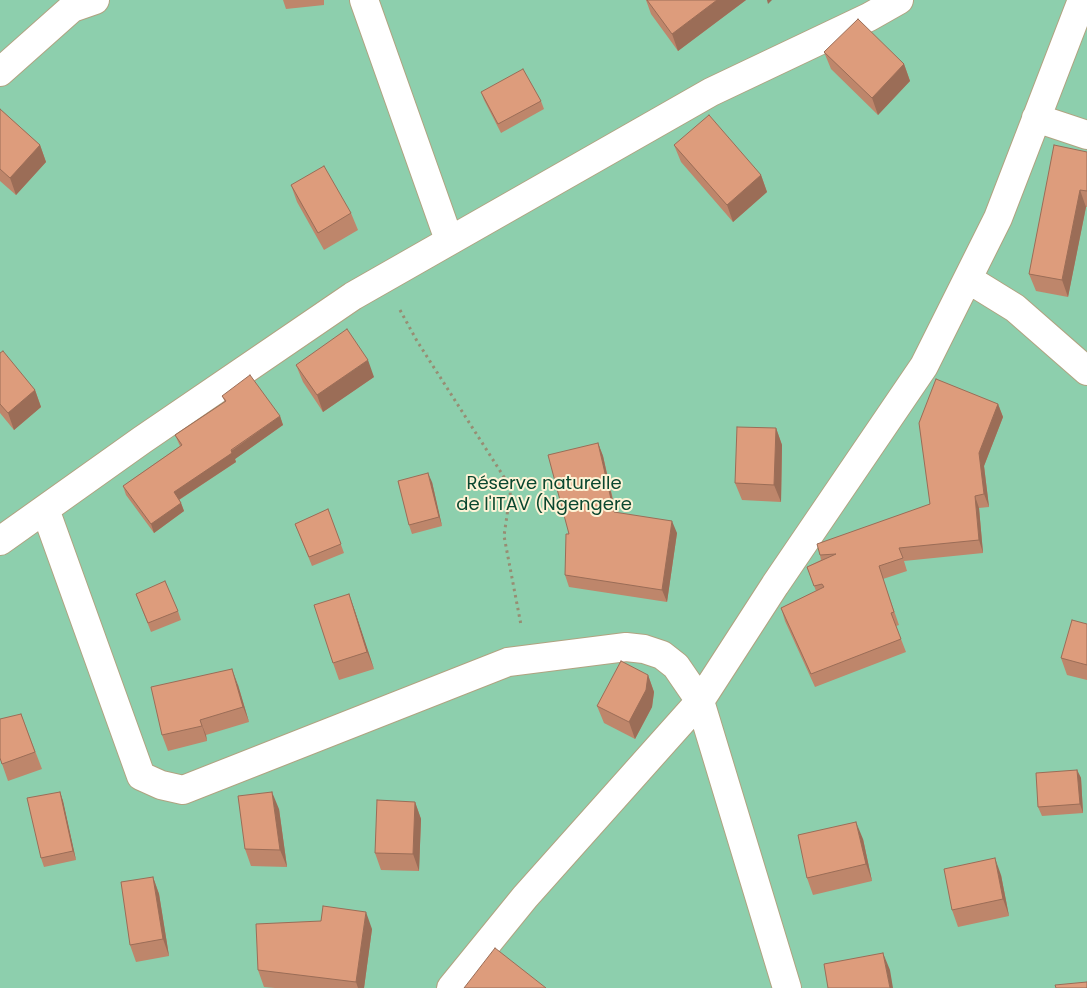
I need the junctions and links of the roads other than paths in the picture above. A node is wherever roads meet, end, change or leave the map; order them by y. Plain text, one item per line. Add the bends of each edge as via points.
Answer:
1 (95, 0) edge
2 (364, 0) edge
3 (899, 0) edge
4 (1082, 0) edge
5 (0, 72) edge
6 (1036, 118) junction
7 (1087, 135) edge
8 (449, 240) junction
9 (968, 279) junction
10 (1087, 371) edge
11 (45, 509) junction
12 (0, 541) edge
13 (700, 701) junction
14 (451, 988) edge
15 (788, 988) edge

1 - 5 street via 72,8
2 - 8 street
3 - 8 street via 711,92
4 - 6 street
6 - 7 street
6 - 9 street via 998,218
8 - 11 street via 353,296
9 - 10 street via 1015,308
9 - 13 street via 924,366 774,585
11 - 12 street
11 - 13 street via 141,776 161,785 183,790 508,662 527,659 626,647 644,649 662,655 676,666
13 - 14 street via 525,897
13 - 15 street

